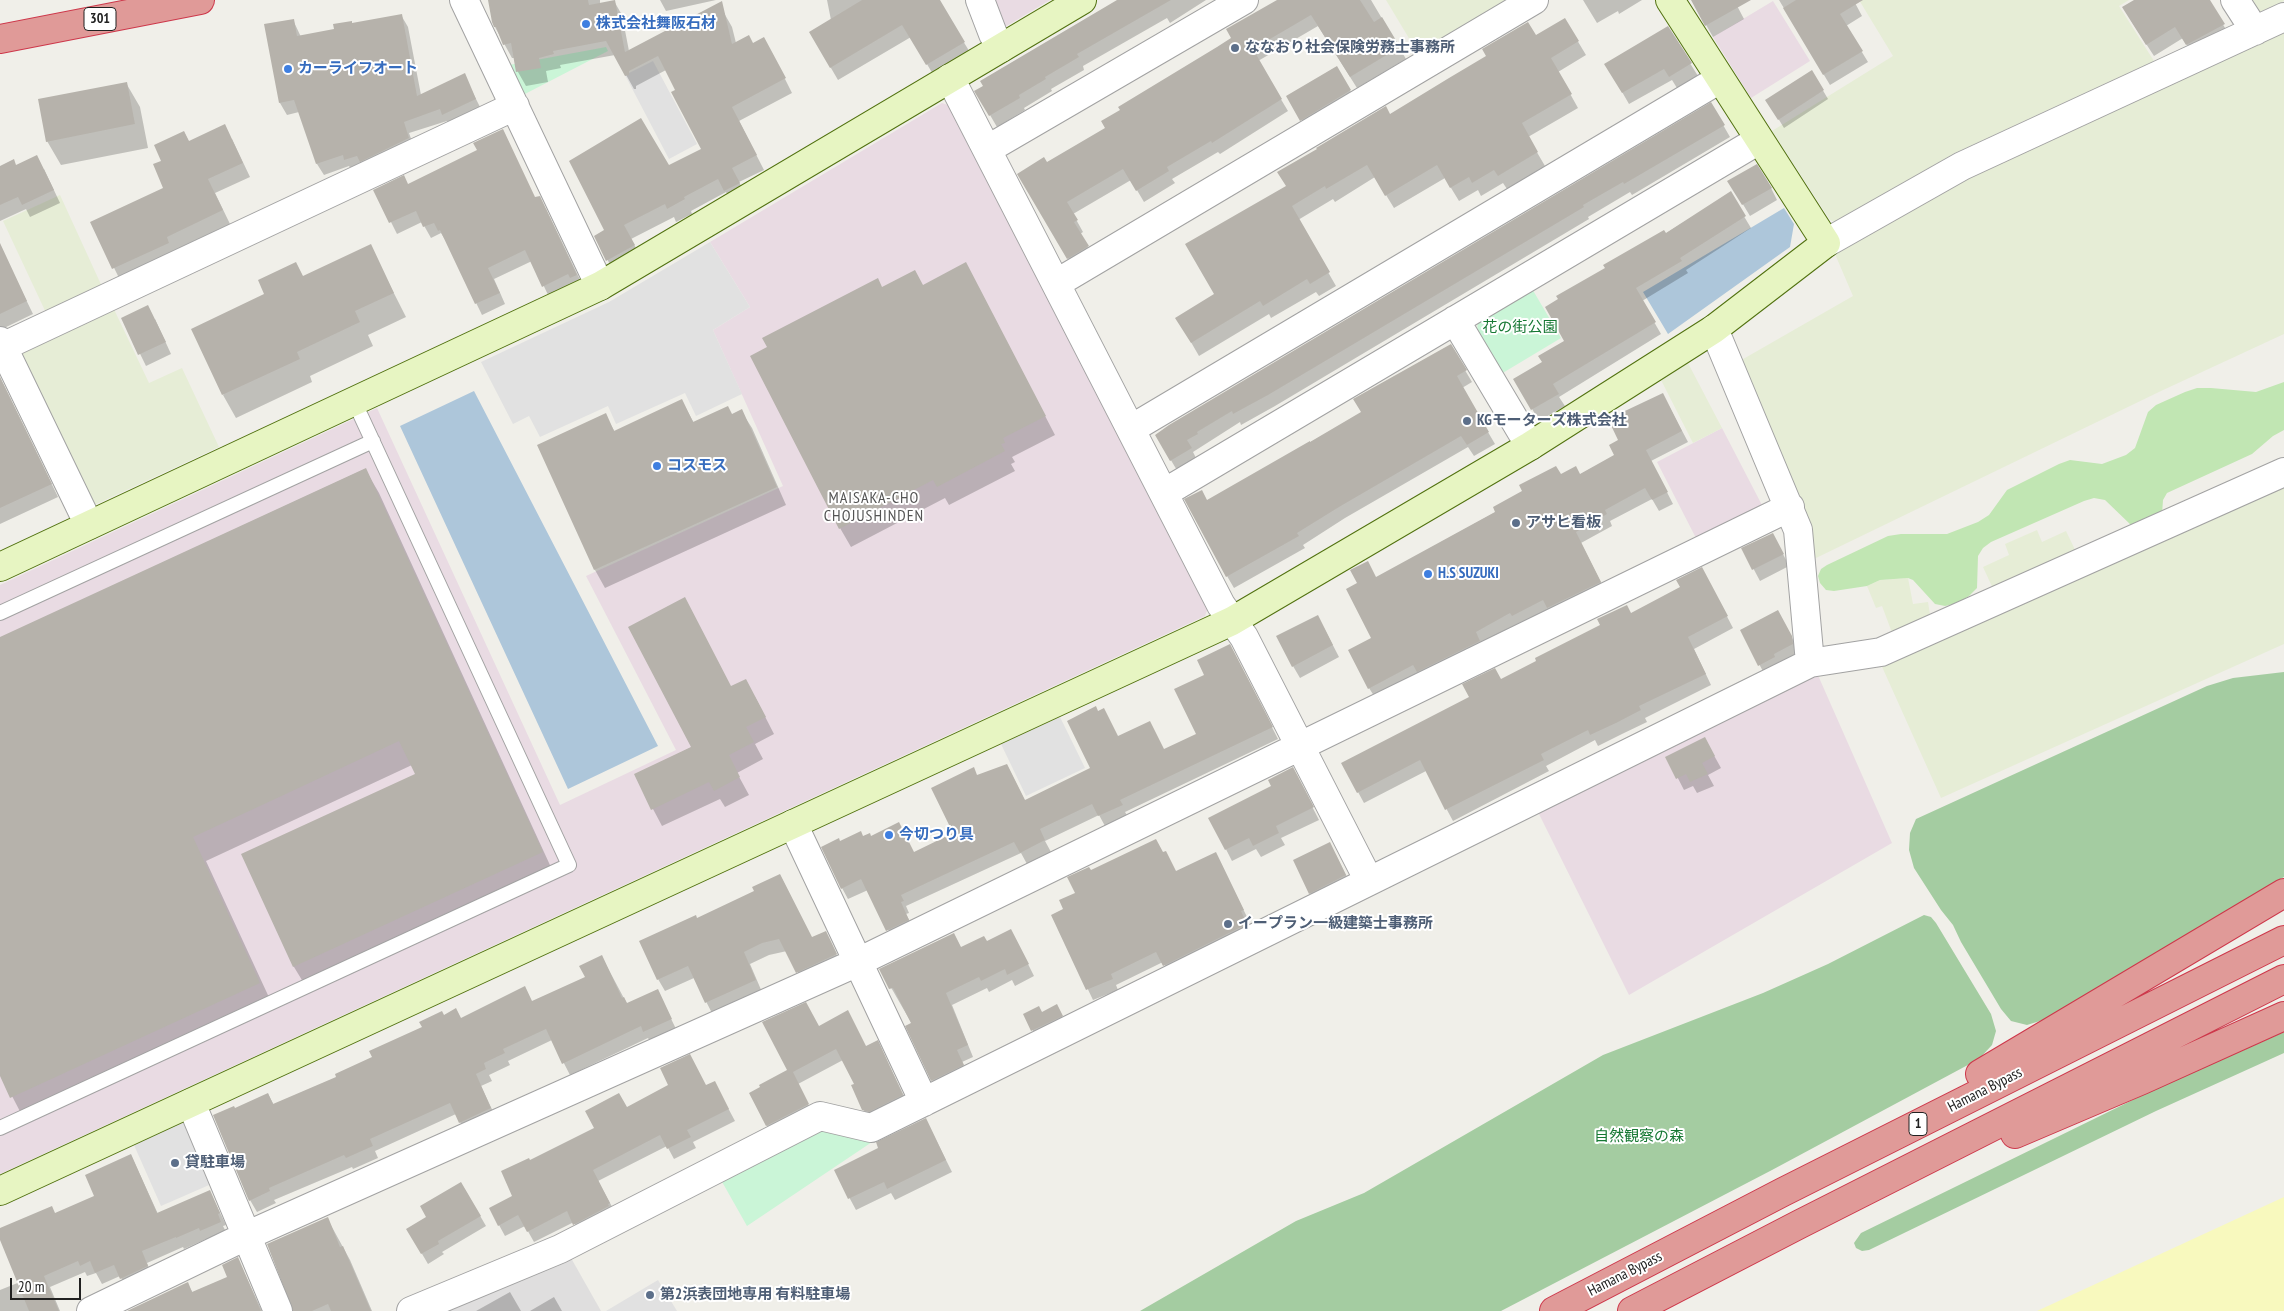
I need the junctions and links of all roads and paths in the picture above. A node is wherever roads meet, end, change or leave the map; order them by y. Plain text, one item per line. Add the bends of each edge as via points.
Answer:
1 (200, 0) edge
2 (464, 0) edge
3 (980, 0) edge
4 (1082, 0) edge
5 (1244, 0) edge
6 (1534, 0) edge
7 (1670, 0) edge
8 (2235, 0) edge
9 (2284, 17) edge
10 (2255, 31) junction
11 (0, 38) edge
12 (1002, 48) junction
13 (950, 78) junction
14 (1720, 79) junction
15 (515, 106) junction
16 (1758, 140) junction
17 (988, 149) junction
18 (1826, 243) junction
19 (1057, 283) junction
20 (600, 286) junction
21 (1455, 320) junction
22 (1714, 329) junction
23 (1, 345) edge
24 (354, 401) junction
25 (1131, 428) junction
26 (373, 441) junction
27 (1530, 446) junction
28 (2284, 472) edge
29 (1164, 492) junction
30 (1790, 507) junction
31 (89, 525) junction
32 (0, 567) edge
33 (0, 613) edge
34 (1232, 621) junction
35 (1810, 663) junction
36 (1300, 746) junction
37 (793, 824) junction
38 (1369, 881) junction
39 (2284, 894) edge
40 (2284, 940) edge
41 (858, 962) junction
42 (2284, 979) edge
43 (2284, 1016) edge
44 (924, 1102) junction
45 (191, 1103) junction
46 (0, 1128) edge
47 (0, 1191) edge
48 (1783, 1192) junction
49 (1800, 1224) junction
50 (246, 1236) junction
51 (91, 1311) edge
52 (278, 1311) edge
53 (411, 1311) edge
54 (1554, 1311) edge
55 (1632, 1311) edge

1 - 11 highway, 301
2 - 15 street
3 - 12 street
4 - 12 street
5 - 17 street
6 - 19 street
7 - 14 street
8 - 10 street
9 - 10 street
10 - 18 street via 1962,166
12 - 13 street
13 - 17 street
13 - 20 street
14 - 16 street
14 - 25 street
15 - 20 street
15 - 23 street
16 - 18 street
16 - 21 street
17 - 19 street
18 - 22 street
19 - 25 street
20 - 24 street
21 - 27 street
21 - 29 street
22 - 27 street
22 - 30 street
23 - 31 street
24 - 26 lane
24 - 31 street
25 - 29 street
26 - 33 lane
26 - 46 lane via 568,865
27 - 34 street
28 - 35 street via 1881,652
29 - 34 street
30 - 35 street via 1801,545
30 - 36 street
31 - 32 street
34 - 36 street via 1244,637
34 - 37 street
35 - 38 street
36 - 38 street
36 - 41 street
37 - 41 street
37 - 45 street
38 - 44 street
39 - 48 highway
40 - 48 highway, Hamana Bypass / 1
41 - 44 street
41 - 50 street
42 - 49 highway, 1
43 - 49 highway via 2142,1080
44 - 53 street via 871,1128 820,1116 560,1249
45 - 47 street
45 - 50 street
48 - 54 highway, Hamana Bypass / 1
49 - 55 highway, 1
50 - 51 street
50 - 52 street

